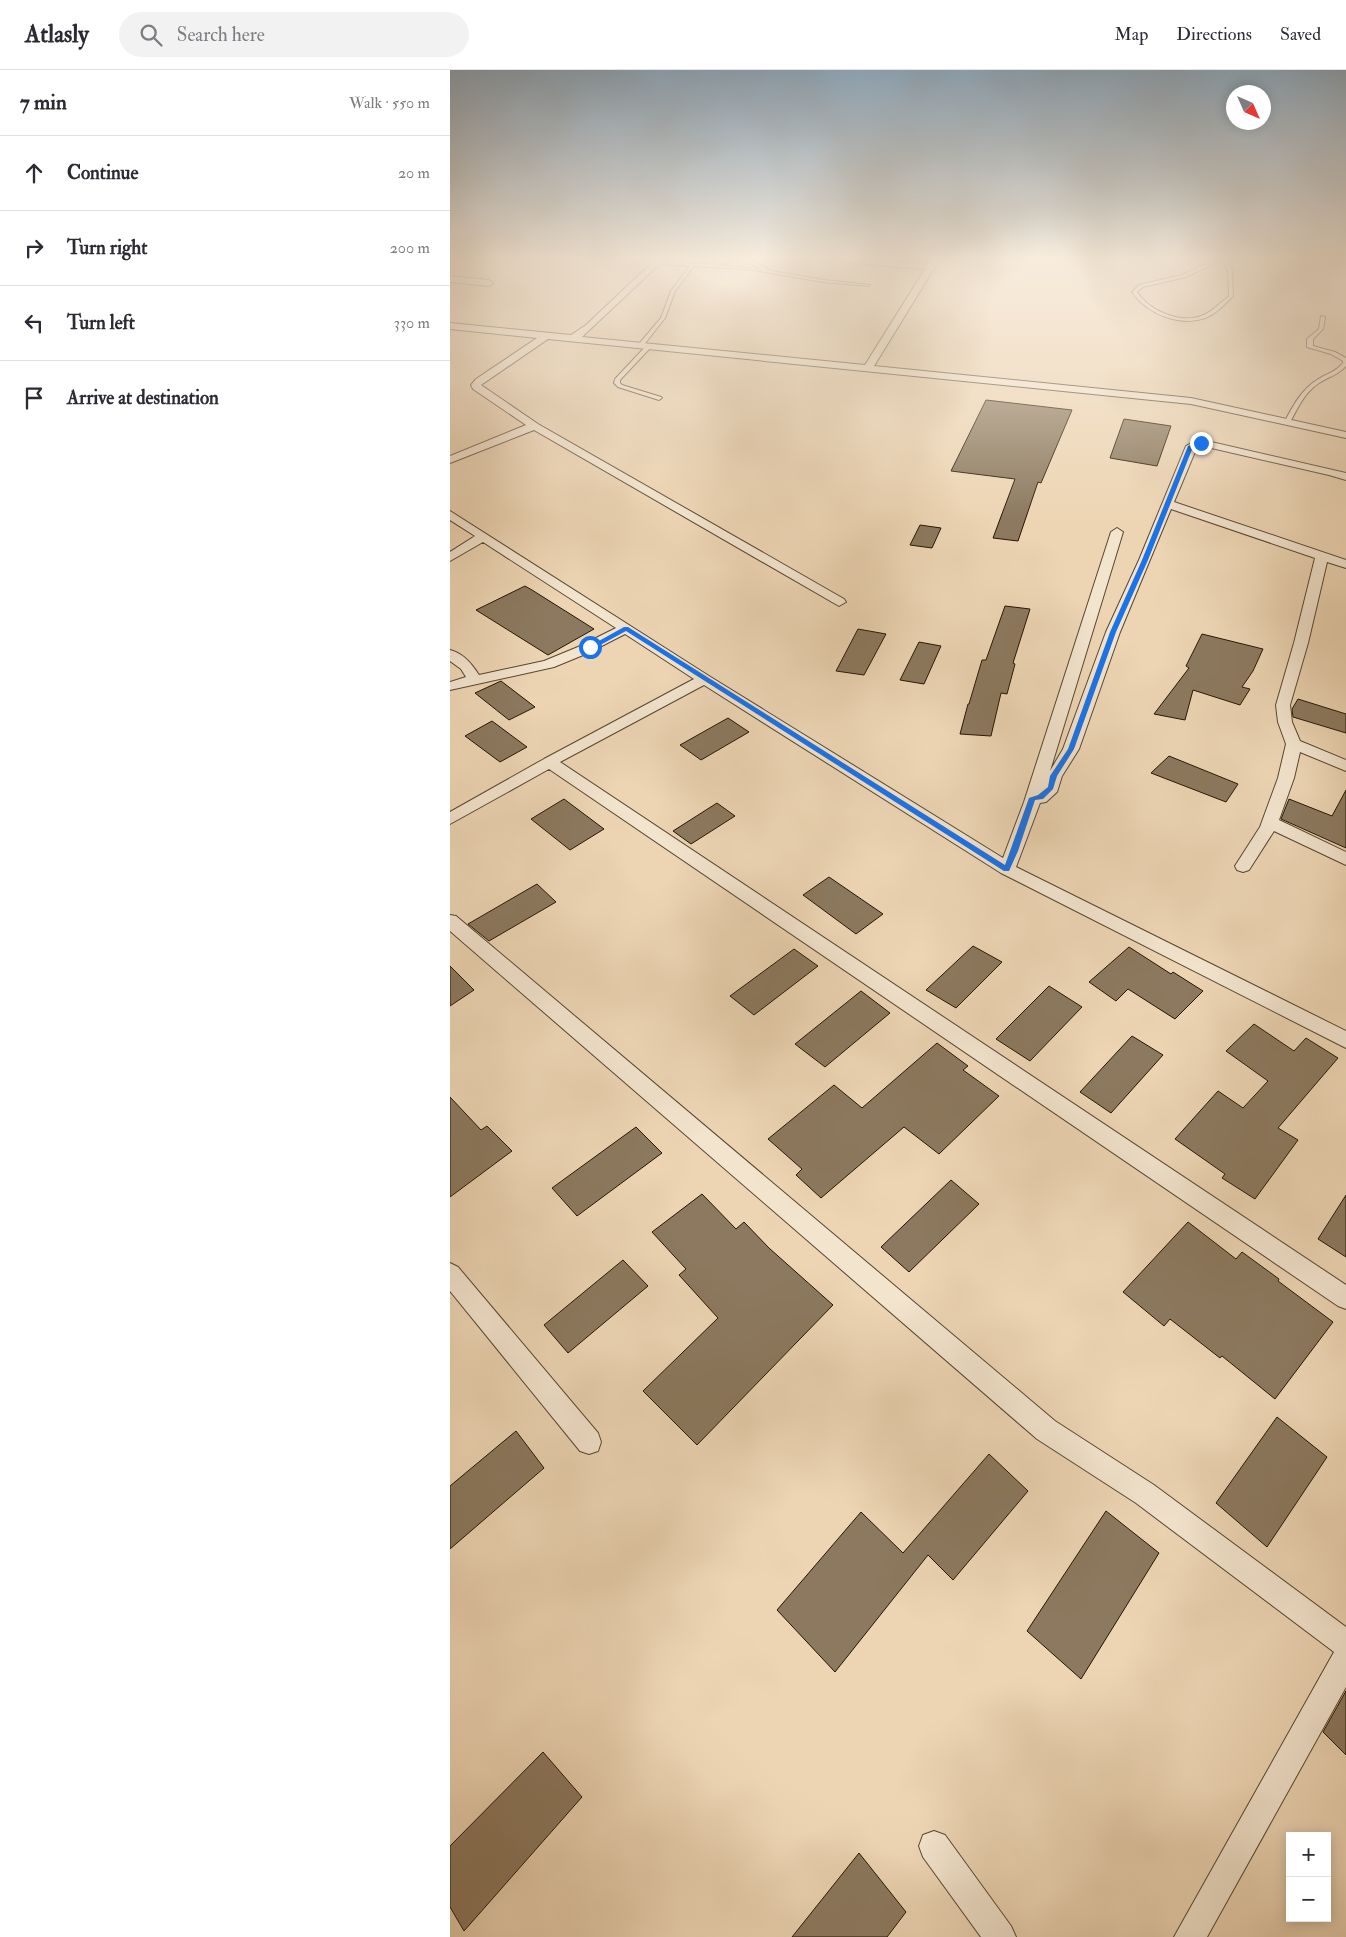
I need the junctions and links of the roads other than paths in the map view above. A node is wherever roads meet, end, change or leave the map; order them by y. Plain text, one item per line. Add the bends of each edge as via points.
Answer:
1 (534, 344) edge
2 (636, 344) edge
3 (883, 344) edge
4 (1310, 344) edge
5 (645, 345) junction
6 (868, 368) junction
7 (659, 398) dead end
8 (1288, 422) junction
9 (534, 426) junction
10 (1346, 434) edge
11 (450, 460) edge
12 (1346, 477) edge
13 (1168, 504) junction
14 (450, 515) edge
15 (1117, 532) dead end
16 (482, 537) junction
17 (1322, 556) junction
18 (450, 558) edge
19 (1346, 564) edge
20 (839, 602) dead end
21 (626, 628) junction
22 (450, 646) edge
23 (474, 678) junction
24 (704, 679) junction
25 (450, 686) edge
26 (1294, 744) junction
27 (549, 762) junction
28 (1346, 766) edge
29 (1032, 798) junction
30 (450, 819) edge
31 (1270, 822) junction
32 (1346, 859) edge
33 (1243, 866) dead end
34 (1006, 869) junction
35 (450, 921) edge
36 (1346, 1040) edge
37 (450, 1274) edge
38 (1346, 1298) edge
39 (589, 1442) dead end
40 (1346, 1644) edge
41 (1346, 1659) edge
42 (934, 1846) dead end
43 (1000, 1937) edge
44 (1190, 1937) edge

1 - 9 street via 476,385 480,391
2 - 5 street
3 - 6 street
4 - 8 lane via 1310,347 1340,356 1346,363 1308,389
5 - 6 street
5 - 7 lane via 616,383
6 - 8 street via 1191,401
8 - 10 street
9 - 11 street
9 - 20 street
12 - 13 street via 1201,443 1191,446
13 - 17 street
13 - 29 street via 1113,632 1071,749 1054,776 1051,788 1040,798
14 - 16 street
15 - 29 street
16 - 18 street
16 - 21 street
17 - 19 street
17 - 26 street via 1283,705 1285,722
21 - 23 street via 590,647 537,668
21 - 24 street
22 - 23 street
23 - 25 street
24 - 27 street
24 - 34 street
26 - 28 street
26 - 31 street
27 - 30 street
27 - 38 street
29 - 34 street
31 - 32 street
31 - 33 street
34 - 36 street
35 - 40 street via 1046,1430 1145,1494
37 - 39 street
41 - 44 street
42 - 43 street

